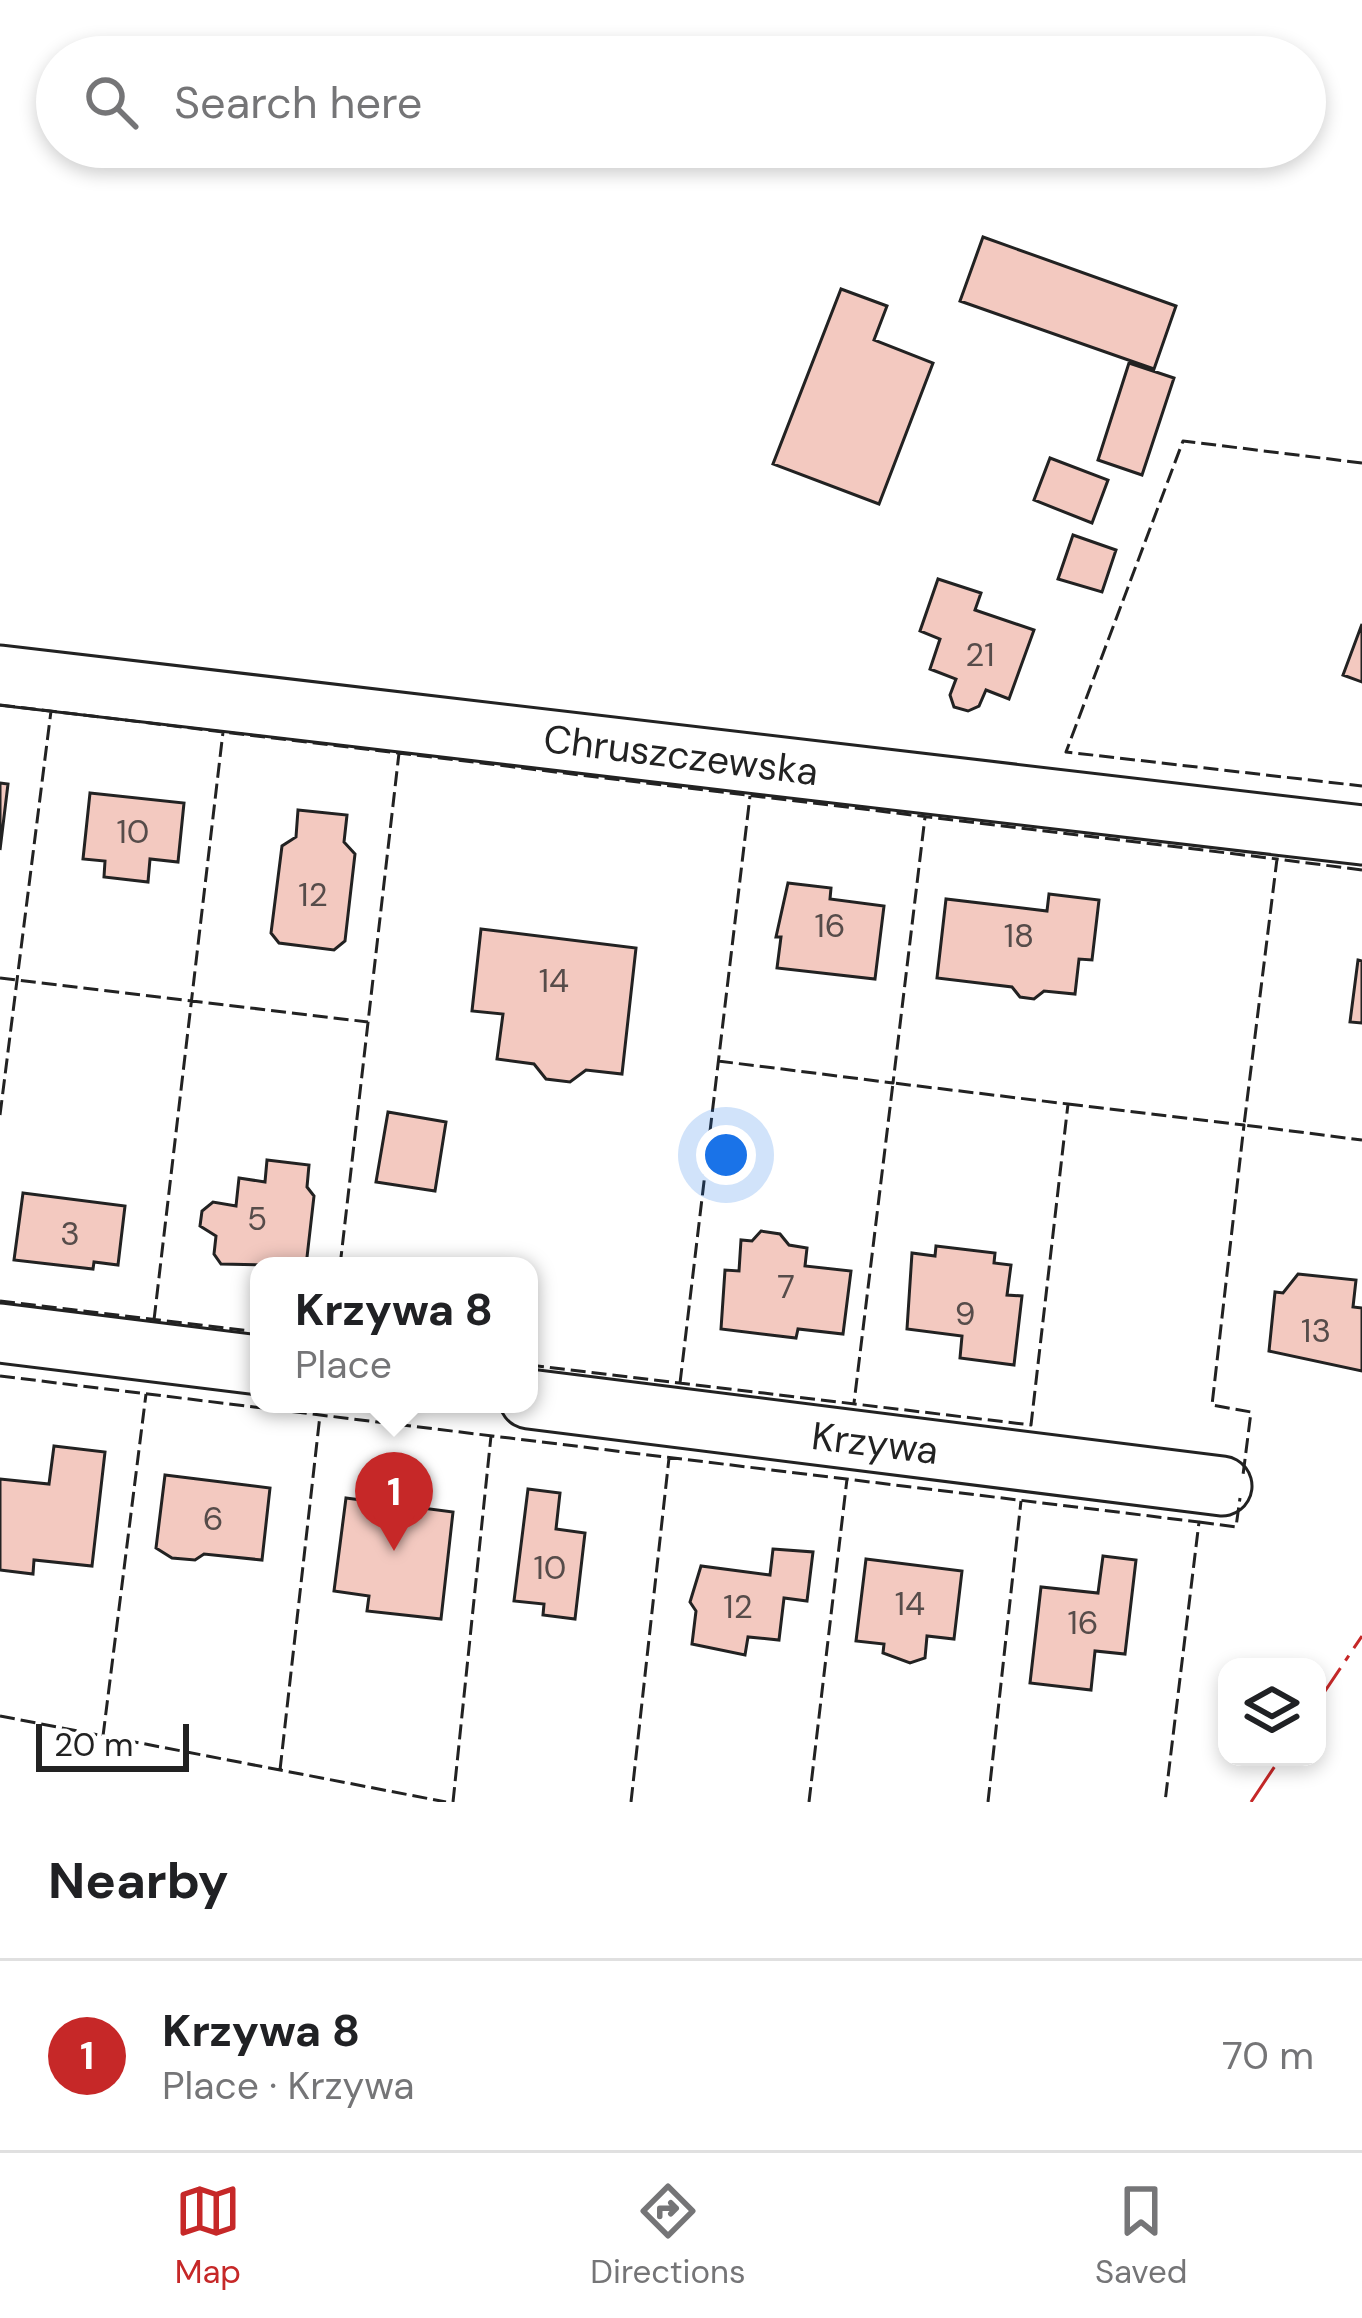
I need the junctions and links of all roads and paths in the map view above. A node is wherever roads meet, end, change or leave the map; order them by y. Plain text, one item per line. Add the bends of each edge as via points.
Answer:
1 (0, 675) edge
2 (1362, 835) edge
3 (0, 1333) edge
4 (250, 1364) edge
5 (538, 1400) edge
6 (1222, 1486) dead end

1 - 2 street, Chruszczewska
3 - 4 street
5 - 6 street, Krzywa

